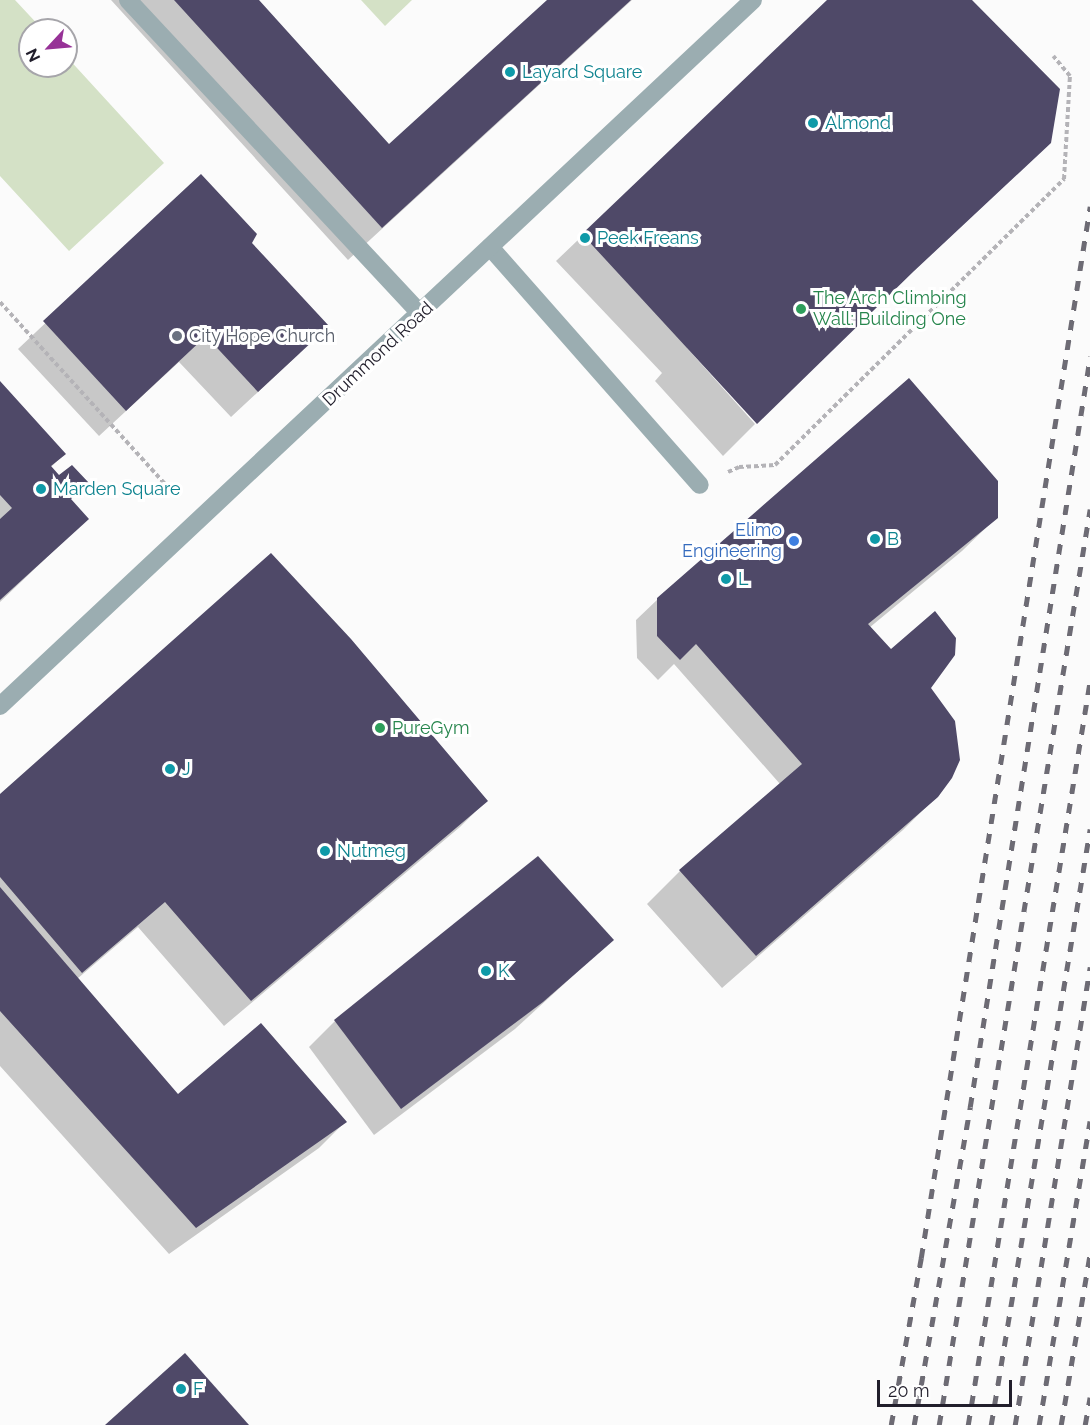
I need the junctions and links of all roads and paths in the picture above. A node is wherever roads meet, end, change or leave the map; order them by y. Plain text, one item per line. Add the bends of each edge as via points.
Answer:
1 (128, 0) edge
2 (753, 0) edge
3 (1053, 56) dead end
4 (490, 248) junction
5 (0, 302) edge
6 (421, 314) junction
7 (700, 485) joint
8 (199, 521) junction
9 (0, 706) edge

1 - 6 street
2 - 4 street, Drummond Road
3 - 7 path via 1070,76 1064,179 775,465 739,467
4 - 6 street, Drummond Road
4 - 7 street
5 - 8 path
6 - 8 street, Drummond Road
8 - 9 street, Drummond Road

